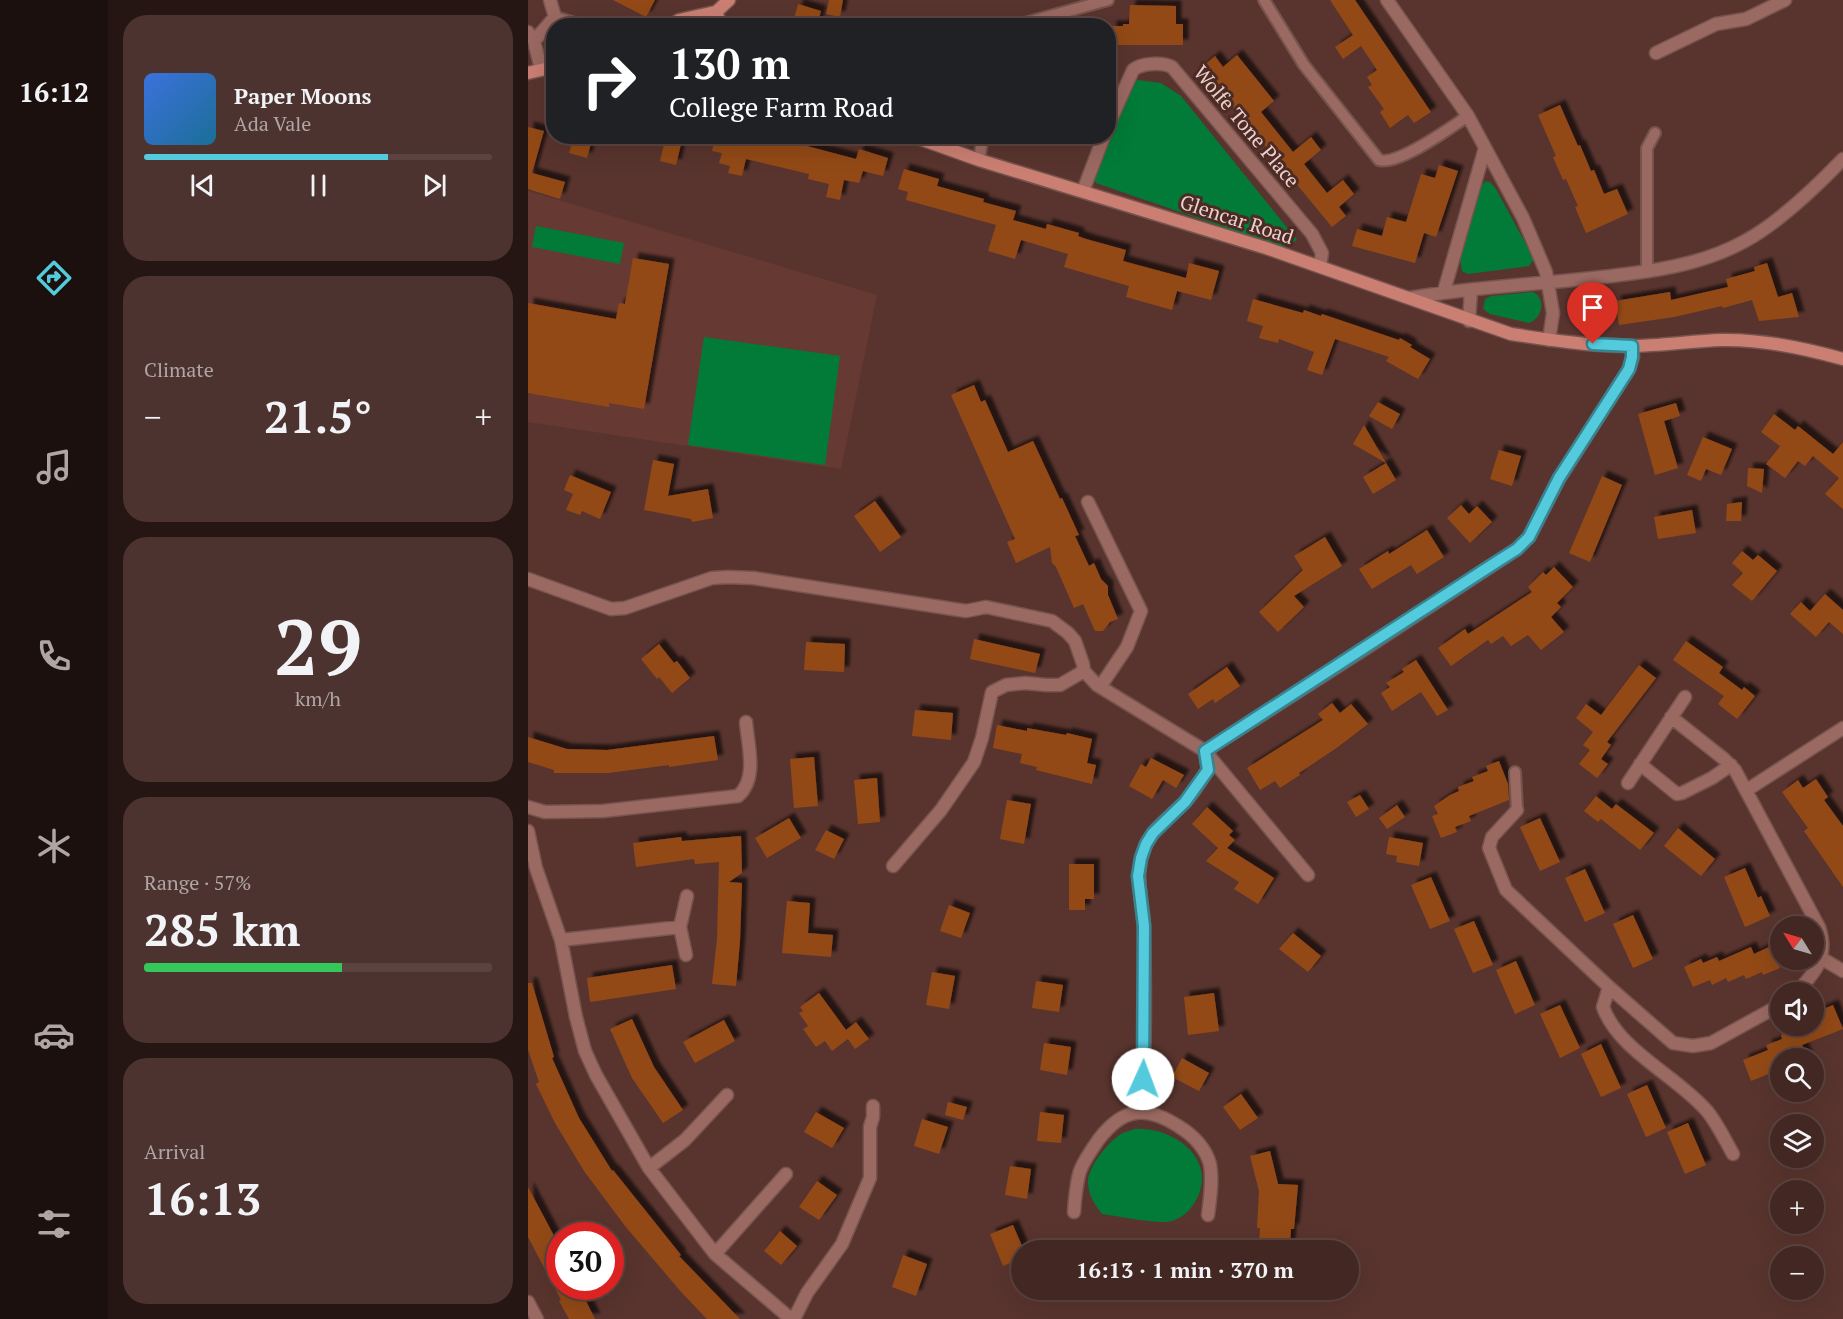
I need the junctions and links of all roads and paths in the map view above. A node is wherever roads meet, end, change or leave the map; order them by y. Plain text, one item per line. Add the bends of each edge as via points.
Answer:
1 (550, 0) edge
2 (729, 0) edge
3 (1108, 0) edge
4 (1264, 0) edge
5 (1387, 0) edge
6 (1785, 0) edge
7 (715, 12) junction
8 (555, 17) joint
9 (558, 18) edge
10 (689, 18) edge
11 (709, 18) edge
12 (718, 18) edge
13 (1043, 18) edge
14 (546, 24) edge
15 (531, 37) edge
16 (1656, 53) dead end
17 (546, 66) edge
18 (546, 68) edge
19 (528, 73) edge
20 (1116, 108) edge
21 (1468, 116) junction
22 (1655, 133) dead end
23 (934, 144) edge
24 (982, 144) edge
25 (1101, 144) edge
26 (1485, 148) junction
27 (1843, 159) edge
28 (979, 160) junction
29 (1083, 191) junction
30 (1320, 266) junction
31 (1647, 272) junction
32 (1548, 283) junction
33 (1471, 290) junction
34 (1444, 291) junction
35 (1410, 298) junction
36 (1469, 321) junction
37 (1549, 340) junction
38 (1632, 346) junction
39 (1843, 359) edge
40 (1088, 502) dead end
41 (528, 579) edge
42 (1084, 672) junction
43 (1100, 687) junction
44 (1685, 697) dead end
45 (1671, 717) junction
46 (746, 722) dead end
47 (1843, 728) edge
48 (1205, 751) junction
49 (1640, 764) junction
50 (1731, 765) junction
51 (1515, 772) dead end
52 (1628, 783) dead end
53 (1747, 790) junction
54 (528, 807) edge
55 (1517, 810) joint
56 (528, 831) edge
57 (893, 866) dead end
58 (1308, 875) dead end
59 (687, 896) dead end
60 (1813, 916) edge
61 (680, 927) junction
62 (561, 940) junction
63 (686, 955) dead end
64 (1824, 960) edge
65 (1843, 971) edge
66 (1610, 987) junction
67 (1770, 1011) edge
68 (727, 1095) dead end
69 (873, 1106) dead end
70 (1141, 1111) junction
71 (1734, 1154) dead end
72 (649, 1168) junction
73 (786, 1174) dead end
74 (1074, 1212) dead end
75 (1208, 1215) dead end
76 (715, 1254) junction
77 (528, 1302) edge
78 (537, 1319) edge
79 (792, 1319) edge

1 - 8 street
2 - 7 street
3 - 13 lane
4 - 21 lane via 1304,65 1378,160 1414,150
5 - 21 street
6 - 16 street via 1746,19 1716,24
7 - 10 street
7 - 11 street
7 - 12 street
8 - 9 lane
14 - 15 street
15 - 17 street
18 - 19 street
20 - 30 street, Wolfe Tone Place via 1133,70 1140,66 1172,67 1312,234 1322,254
21 - 26 street
22 - 31 lane via 1647,148
23 - 28 street, Glencar Road
24 - 28 lane
25 - 29 street
26 - 32 street via 1523,218
26 - 34 street
27 - 31 street via 1791,207 1747,240 1705,258
28 - 29 street, Glencar Road
29 - 30 street, Glencar Road
30 - 35 street, Glencar Road
31 - 32 street
32 - 33 street
32 - 37 street via 1553,313
33 - 34 street
33 - 36 street
34 - 35 street
35 - 36 street, Glencar Road
36 - 37 street, Glencar Road
37 - 38 street, Glencar Road
38 - 39 street, Glencar Road via 1723,340 1757,342
38 - 48 street via 1629,369 1559,478 1529,537 1517,549
40 - 43 street via 1141,611 1127,647
41 - 42 street via 611,609 625,608 712,578 728,577 966,611 986,607 1052,621 1075,641
42 - 43 street
42 - 57 street via 1060,685 1025,683 1006,685 992,692 974,762
43 - 48 street
44 - 45 street
45 - 49 street
45 - 50 street
46 - 54 street via 750,776 746,789 738,796 603,811 546,812
47 - 53 street
48 - 58 street
48 - 70 street via 1208,770 1185,802 1153,833 1141,858 1138,876 1144,926 1145,1063
49 - 50 street via 1677,794
49 - 52 street
50 - 53 street
51 - 55 lane
53 - 60 street
55 - 66 street via 1492,837 1489,848 1506,890
56 - 62 street via 536,868
59 - 61 street
61 - 62 street
61 - 63 street
62 - 72 street via 585,1051
64 - 65 street
66 - 67 street via 1666,1038 1680,1045 1698,1046 1720,1040
66 - 71 street via 1603,1007 1612,1026 1707,1111
68 - 72 street via 685,1140
69 - 79 street via 870,1178 842,1244
70 - 74 street via 1113,1122 1096,1143 1081,1168
70 - 75 street via 1185,1129 1205,1152 1210,1166
72 - 76 street
73 - 76 street
76 - 79 street
77 - 78 street

